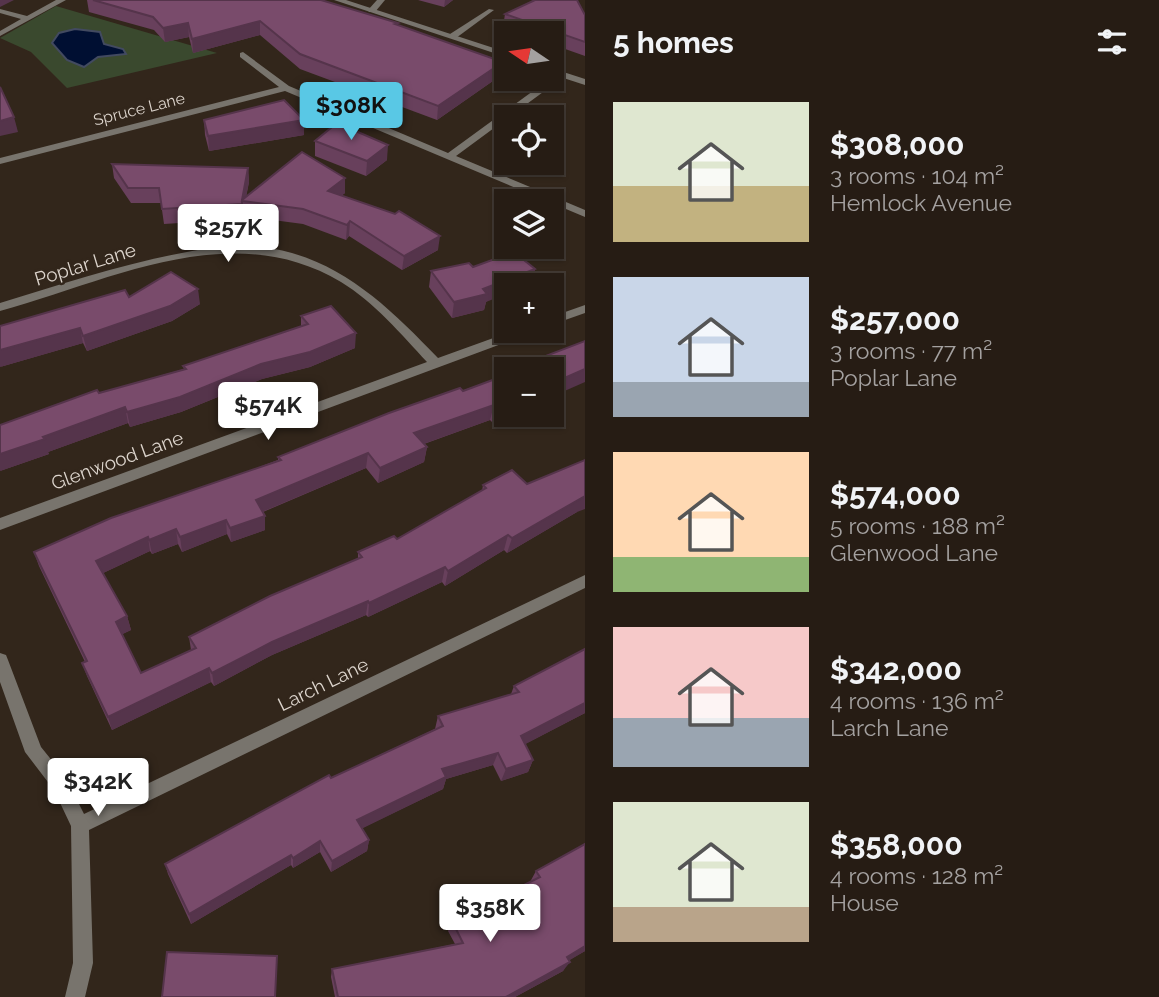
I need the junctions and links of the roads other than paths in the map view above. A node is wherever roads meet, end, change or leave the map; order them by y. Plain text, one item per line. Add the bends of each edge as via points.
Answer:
1 (62, 0) edge
2 (338, 0) edge
3 (381, 0) edge
4 (372, 10) junction
5 (491, 10) dead end
6 (0, 11) edge
7 (28, 19) junction
8 (0, 34) edge
9 (453, 36) junction
10 (494, 51) edge
11 (243, 55) dead end
12 (564, 75) edge
13 (585, 82) edge
14 (286, 88) junction
15 (539, 91) edge
16 (451, 155) junction
17 (0, 161) edge
18 (585, 214) edge
19 (0, 307) edge
20 (585, 309) edge
21 (564, 316) edge
22 (494, 341) edge
23 (434, 362) junction
24 (0, 524) edge
25 (585, 581) edge
26 (0, 660) edge
27 (80, 825) junction
28 (75, 997) edge

1 - 7 street
2 - 4 street
3 - 4 street
4 - 9 street
5 - 9 lane
6 - 7 street
7 - 8 street
9 - 10 street
11 - 14 street
12 - 13 street
14 - 16 street
14 - 17 street, Spruce Lane
15 - 16 street
16 - 18 street
19 - 23 street, Poplar Lane via 168,257 200,250 262,249 302,259 343,277 396,321
20 - 21 street
22 - 23 street, Glenwood Lane
23 - 24 street, Glenwood Lane
25 - 27 street, Larch Lane
26 - 27 street via 34,752 60,784
27 - 28 street via 83,963

